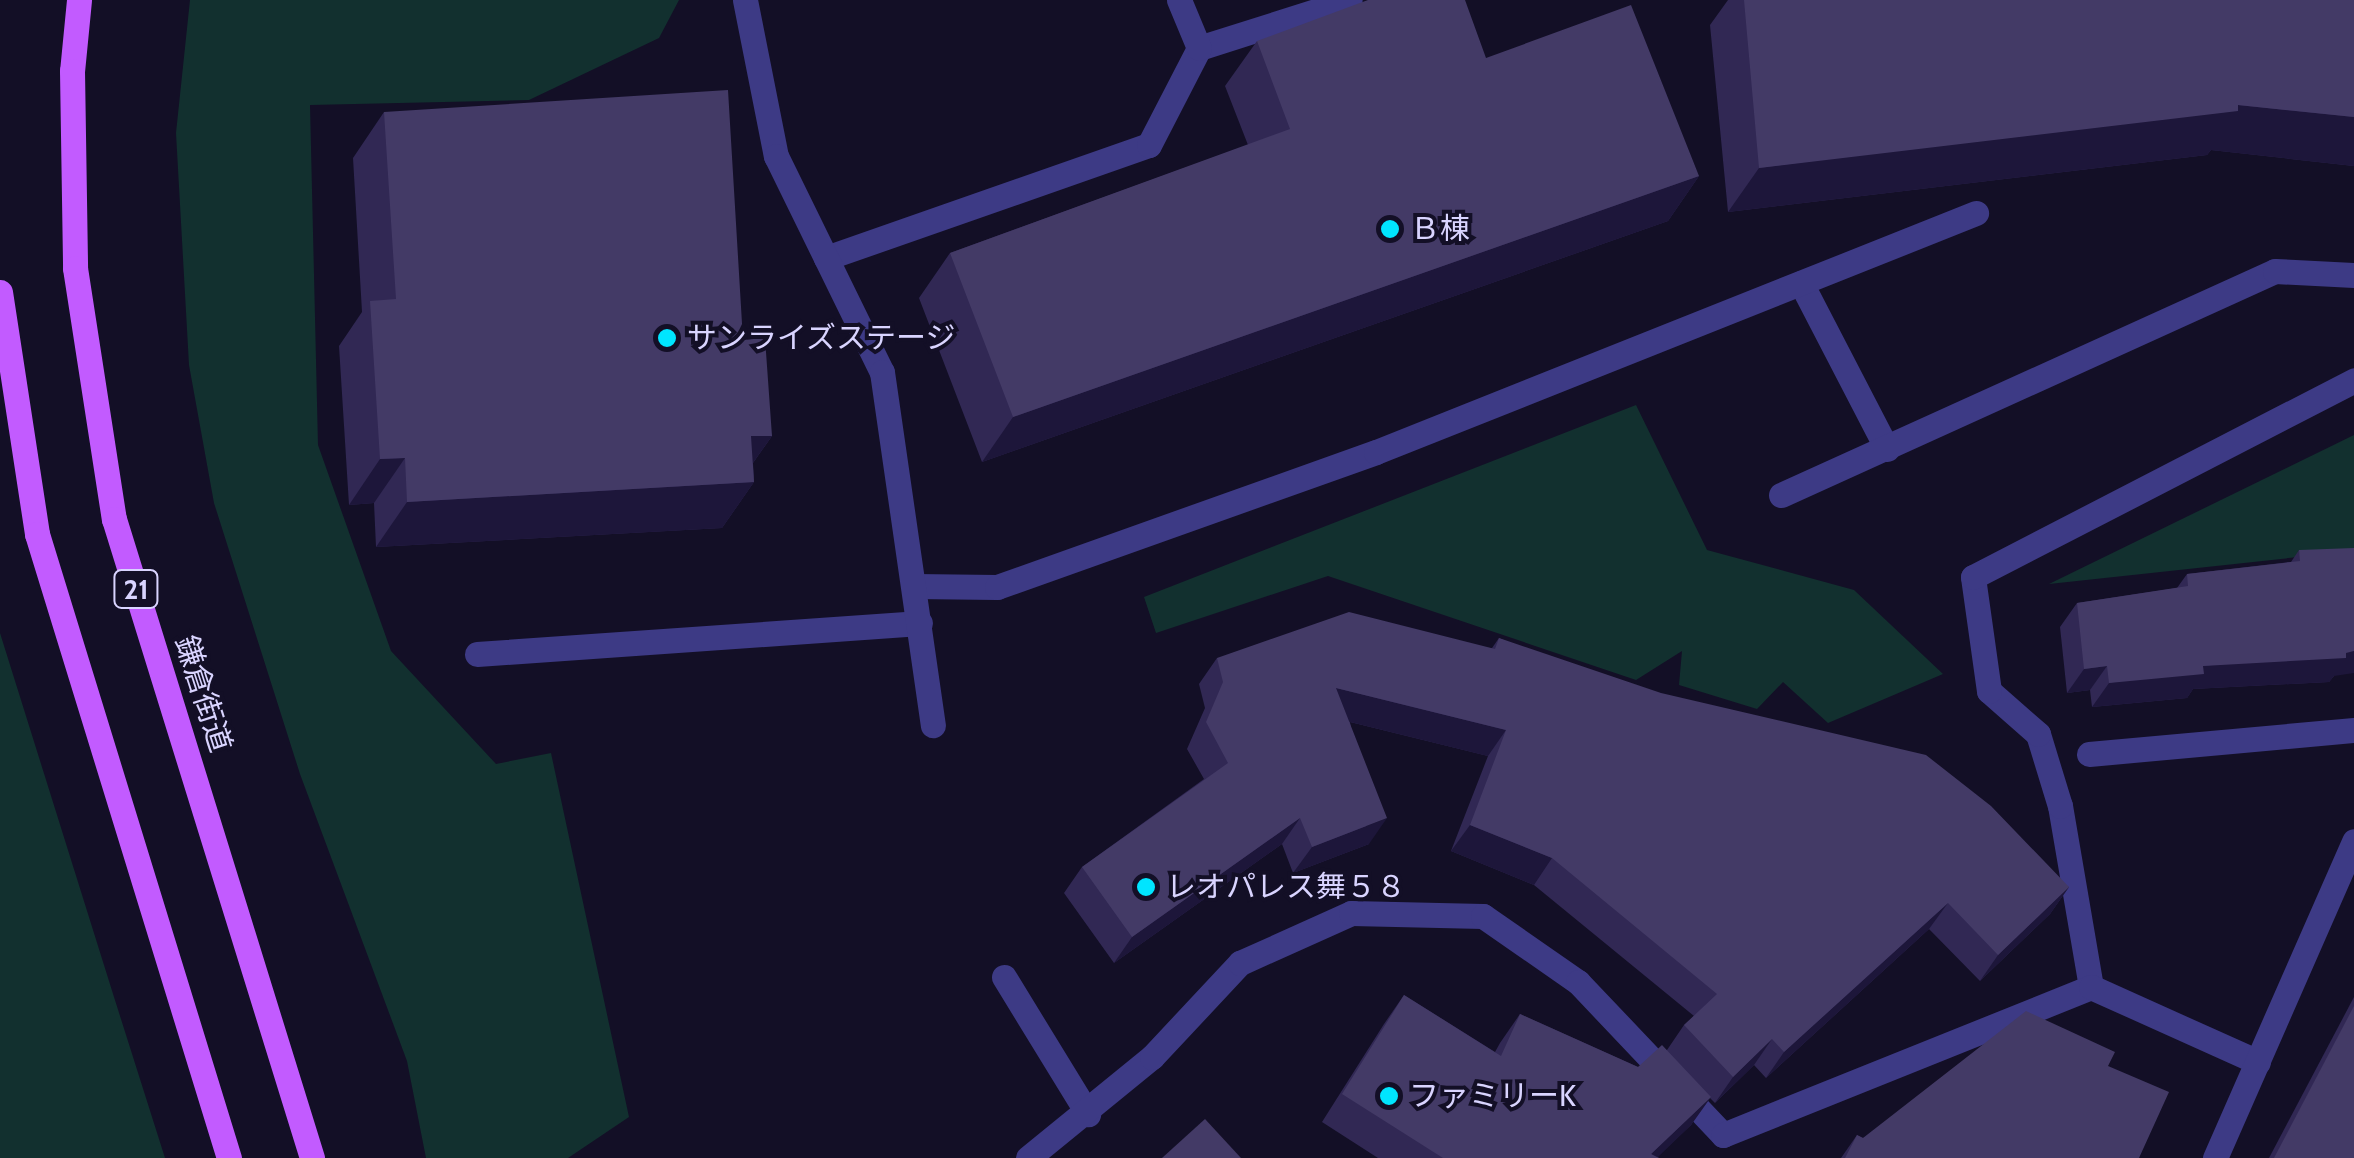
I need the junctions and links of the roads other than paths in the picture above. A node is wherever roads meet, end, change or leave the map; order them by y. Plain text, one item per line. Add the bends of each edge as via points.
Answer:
1 (79, 0) edge
2 (745, 0) edge
3 (1179, 0) edge
4 (1350, 0) edge
5 (1198, 48) junction
6 (1976, 213) dead end
7 (826, 258) junction
8 (2354, 275) edge
9 (1801, 283) junction
10 (0, 292) edge
11 (2354, 380) edge
12 (1886, 448) junction
13 (1782, 495) dead end
14 (914, 586) junction
15 (920, 623) junction
16 (478, 654) dead end
17 (933, 725) dead end
18 (2354, 730) edge
19 (2088, 754) dead end
20 (2354, 841) edge
21 (1004, 977) dead end
22 (2091, 987) junction
23 (2258, 1062) junction
24 (1088, 1114) junction
25 (230, 1158) edge
26 (312, 1158) edge
27 (1028, 1158) edge
28 (2215, 1158) edge

1 - 26 main road, 鎌倉街道 / 21 via 72,71 75,268 114,518
2 - 7 street via 776,156
3 - 5 street
4 - 5 street
5 - 7 street via 1149,145
6 - 9 street
7 - 14 street via 882,372
8 - 12 street via 2276,271
9 - 12 street
9 - 14 street via 1376,452 998,587
10 - 25 main road via 37,534
11 - 22 street via 1973,577 1989,691 2038,734 2060,806
12 - 13 street
14 - 15 street
15 - 16 street
15 - 17 street
18 - 19 street
20 - 23 street
21 - 24 street
22 - 23 street
22 - 24 street via 1723,1135 1578,982 1483,916 1351,914 1240,963
23 - 28 street
24 - 27 street

